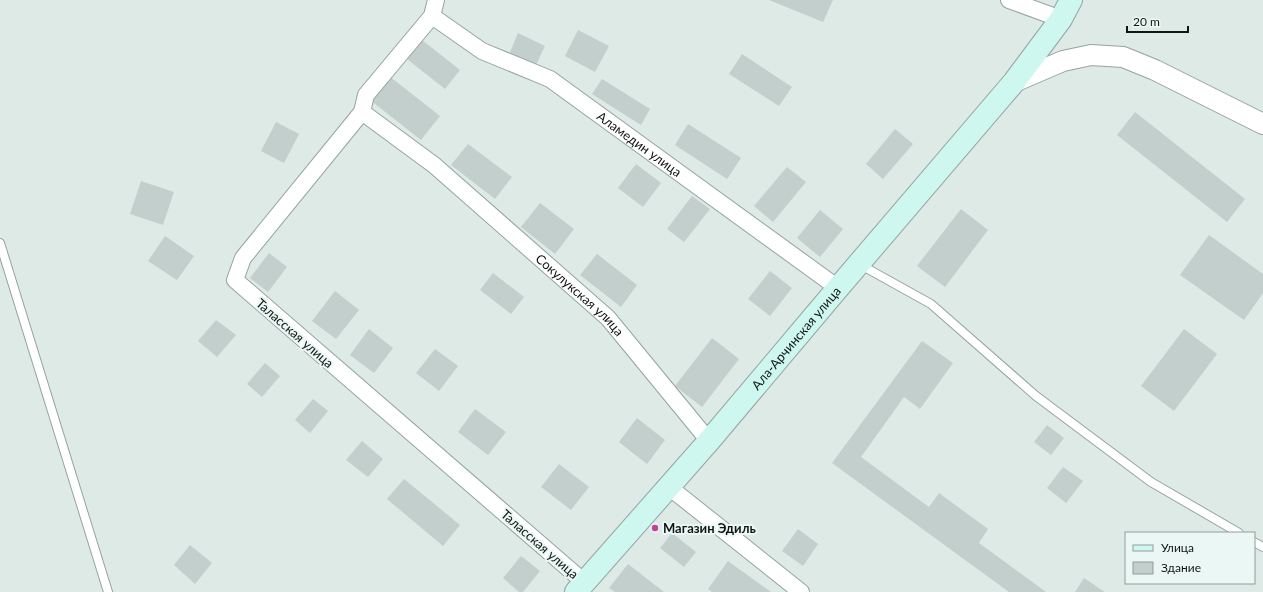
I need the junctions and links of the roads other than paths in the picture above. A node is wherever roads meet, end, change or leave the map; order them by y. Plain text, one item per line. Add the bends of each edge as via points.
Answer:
1 (436, 0) edge
2 (1009, 0) edge
3 (1071, 0) edge
4 (432, 16) junction
5 (1061, 19) junction
6 (1014, 82) junction
7 (362, 112) junction
8 (1263, 124) edge
9 (0, 242) edge
10 (859, 264) junction
11 (838, 288) junction
12 (709, 441) junction
13 (669, 486) junction
14 (1237, 532) edge
15 (580, 587) edge
16 (108, 592) edge
17 (801, 592) edge

1 - 4 street
2 - 5 street
3 - 5 main road, Ала-Арчинская улица
4 - 7 street via 366,95
4 - 11 street, Аламедин улица via 482,51 550,79
5 - 6 main road, Ала-Арчинская улица
6 - 8 street via 1063,61 1091,55 1124,57
6 - 10 main road, Ала-Арчинская улица
7 - 12 street, Сокулукская улица via 434,165 608,318
7 - 15 street, Таласская улица via 243,258 235,280
9 - 16 lane
10 - 11 main road, Ала-Арчинская улица
10 - 14 lane via 931,304 1036,396 1151,482
11 - 12 main road, Ала-Арчинская улица
12 - 13 main road, Ала-Арчинская улица
13 - 15 main road, Ала-Арчинская улица
13 - 17 street

